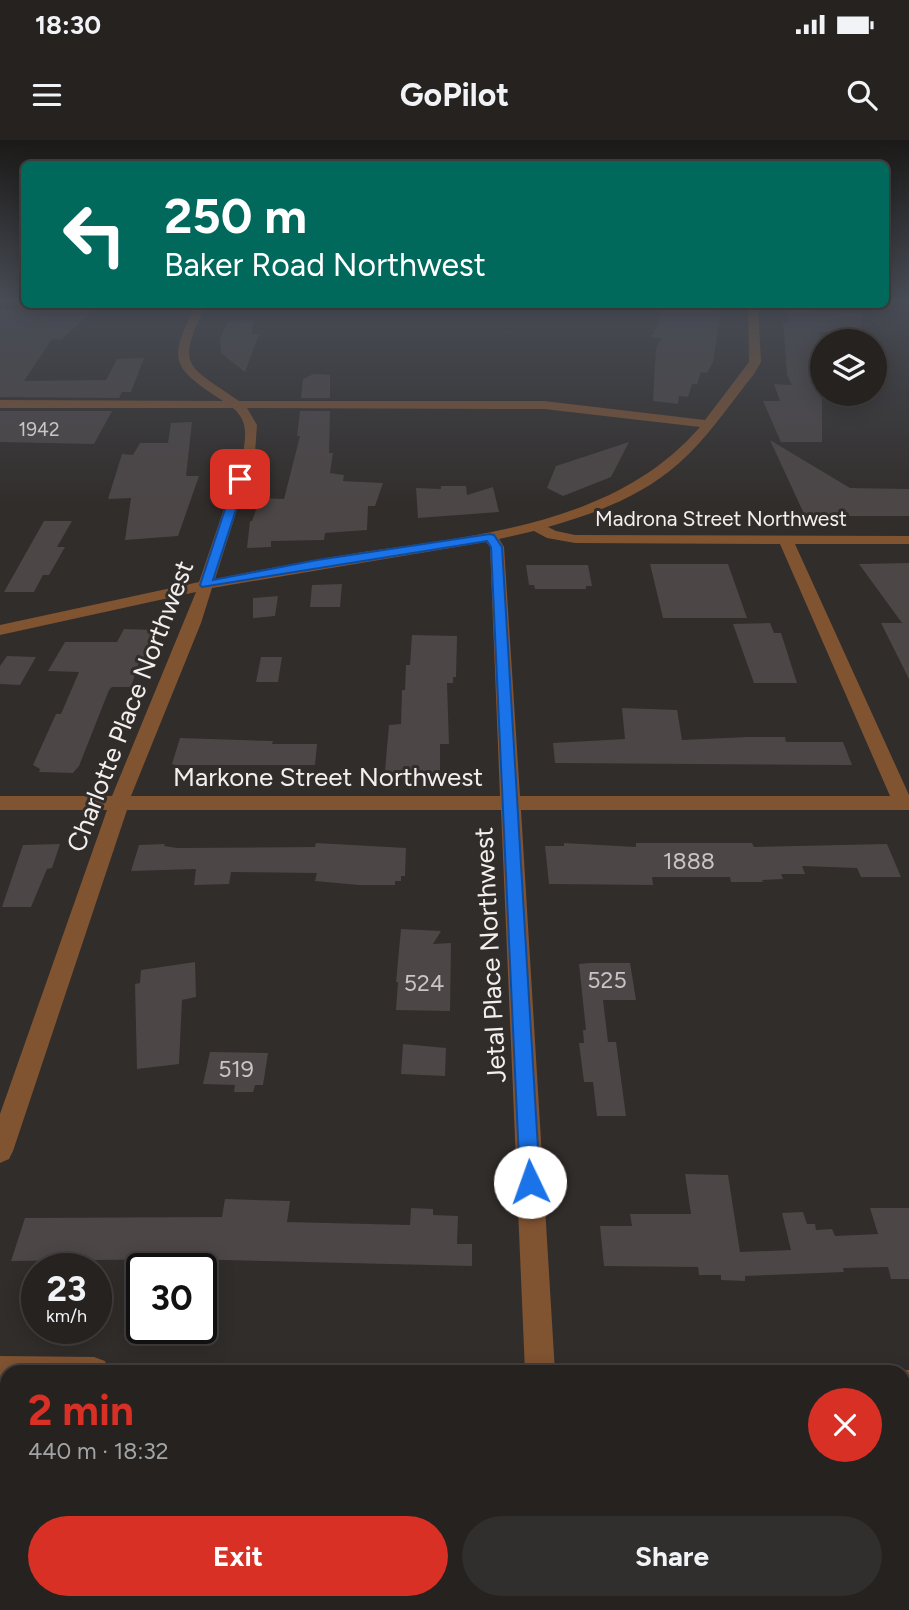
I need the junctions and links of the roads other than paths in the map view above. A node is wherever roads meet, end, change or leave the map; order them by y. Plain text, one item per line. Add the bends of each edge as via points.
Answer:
1 (187, 368) edge
2 (752, 368) edge
3 (0, 404) edge
4 (238, 404) junction
5 (707, 424) junction
6 (536, 526) junction
7 (490, 537) junction
8 (785, 539) junction
9 (909, 540) edge
10 (206, 585) junction
11 (0, 630) edge
12 (0, 803) edge
13 (119, 803) junction
14 (510, 803) junction
15 (906, 803) edge
16 (0, 1151) edge
17 (540, 1365) edge

1 - 4 street
2 - 5 street
3 - 4 street
4 - 5 street via 544,405
4 - 10 street, Charlotte Place Northwest via 253,434
5 - 6 street via 678,458 646,482 597,506
6 - 7 street
6 - 8 street, Madrona Street Northwest via 575,539
7 - 10 street
7 - 14 street, Jetal Place Northwest via 497,547
8 - 9 street, Madrona Street Northwest
8 - 15 street
10 - 11 street
10 - 13 street, Charlotte Place Northwest
12 - 13 street, Markone Street Northwest
13 - 14 street, Markone Street Northwest
13 - 16 street, Charlotte Place Northwest
14 - 15 street, Markone Street Northwest
14 - 17 street, Jetal Place Northwest

